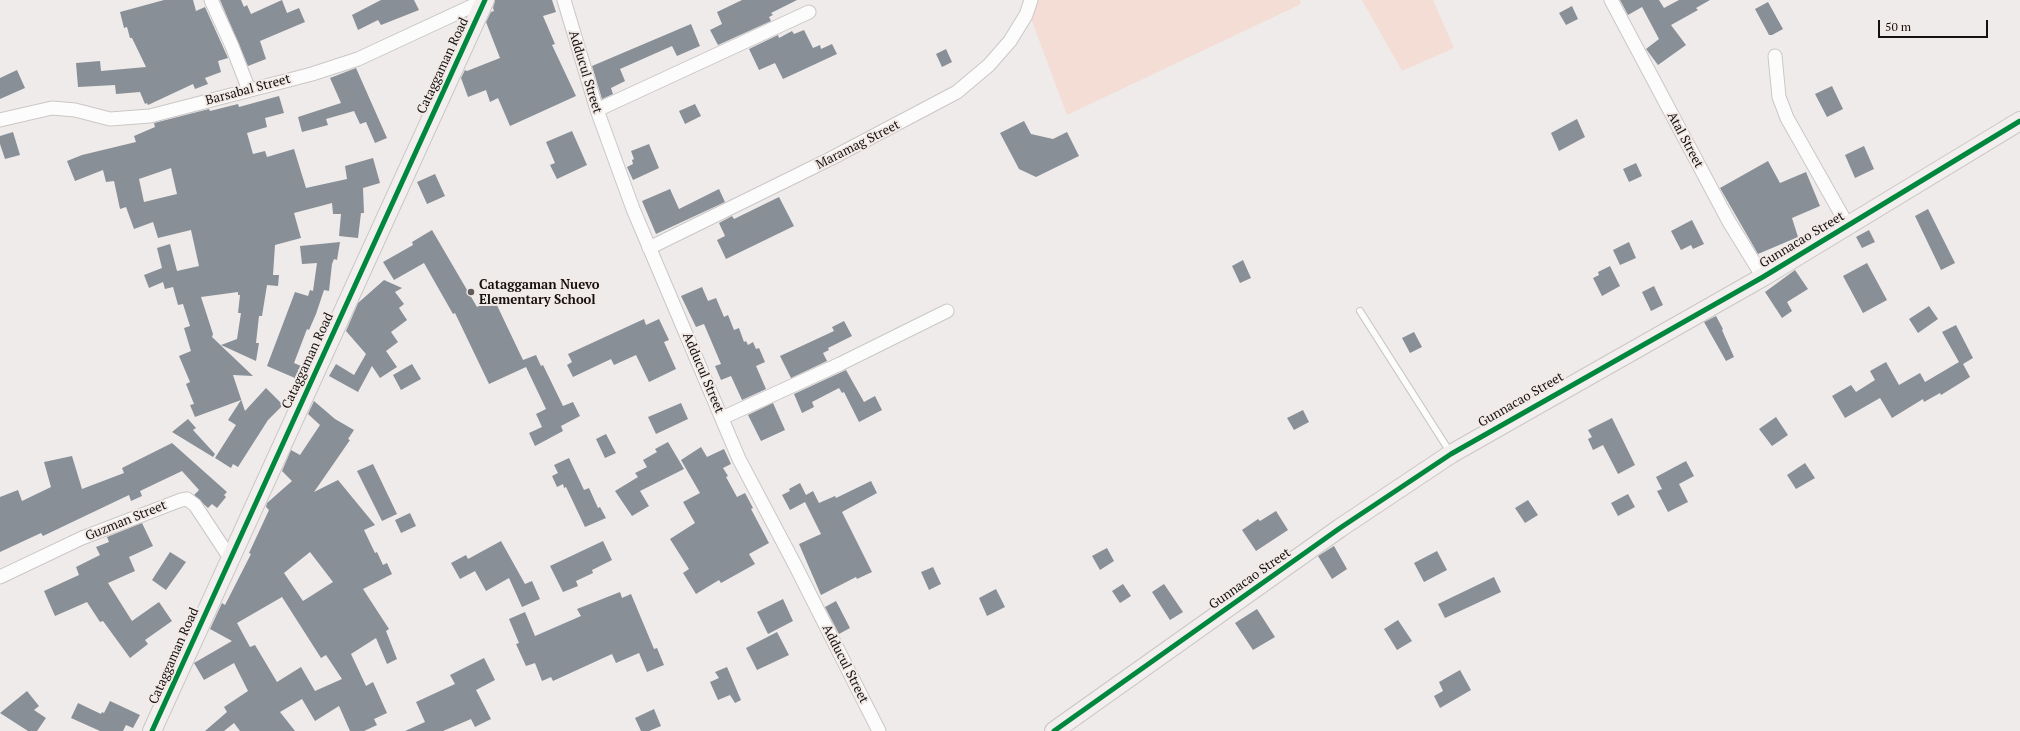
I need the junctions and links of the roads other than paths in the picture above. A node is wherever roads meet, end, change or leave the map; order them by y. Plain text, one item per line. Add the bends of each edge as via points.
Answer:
1 (211, 0) edge
2 (485, 0) edge
3 (564, 0) edge
4 (1031, 0) edge
5 (1611, 0) edge
6 (809, 12) dead end
7 (1775, 56) dead end
8 (249, 90) junction
9 (597, 110) junction
10 (0, 120) edge
11 (2020, 121) edge
12 (1848, 226) junction
13 (649, 248) junction
14 (1763, 277) junction
15 (947, 311) dead end
16 (1360, 311) dead end
17 (722, 418) junction
18 (1451, 454) junction
19 (230, 558) junction
20 (0, 577) edge
21 (1062, 729) edge
22 (152, 731) edge
23 (879, 731) edge

1 - 8 street
2 - 8 street, Barsabal Street via 358,59
2 - 19 street, Cataggaman Road
3 - 9 street, Adducul Street
4 - 13 street, Maramag Street via 1026,15 1010,41 989,65 956,92 832,158
5 - 14 street, Atal Street via 1720,206
6 - 9 street
7 - 12 street via 1779,97 1787,118
8 - 10 street, Barsabal Street via 150,116 110,119 75,110 52,108
9 - 13 street, Adducul Street
11 - 12 street, Gunnacao Street
12 - 14 street, Gunnacao Street
13 - 17 street, Adducul Street
14 - 18 street, Gunnacao Street
15 - 17 street
16 - 18 lane
17 - 23 street, Adducul Street via 739,459
18 - 21 street, Gunnacao Street via 1340,528
19 - 20 street, Guzman Street via 195,505 187,499 82,538
19 - 22 street, Cataggaman Road

